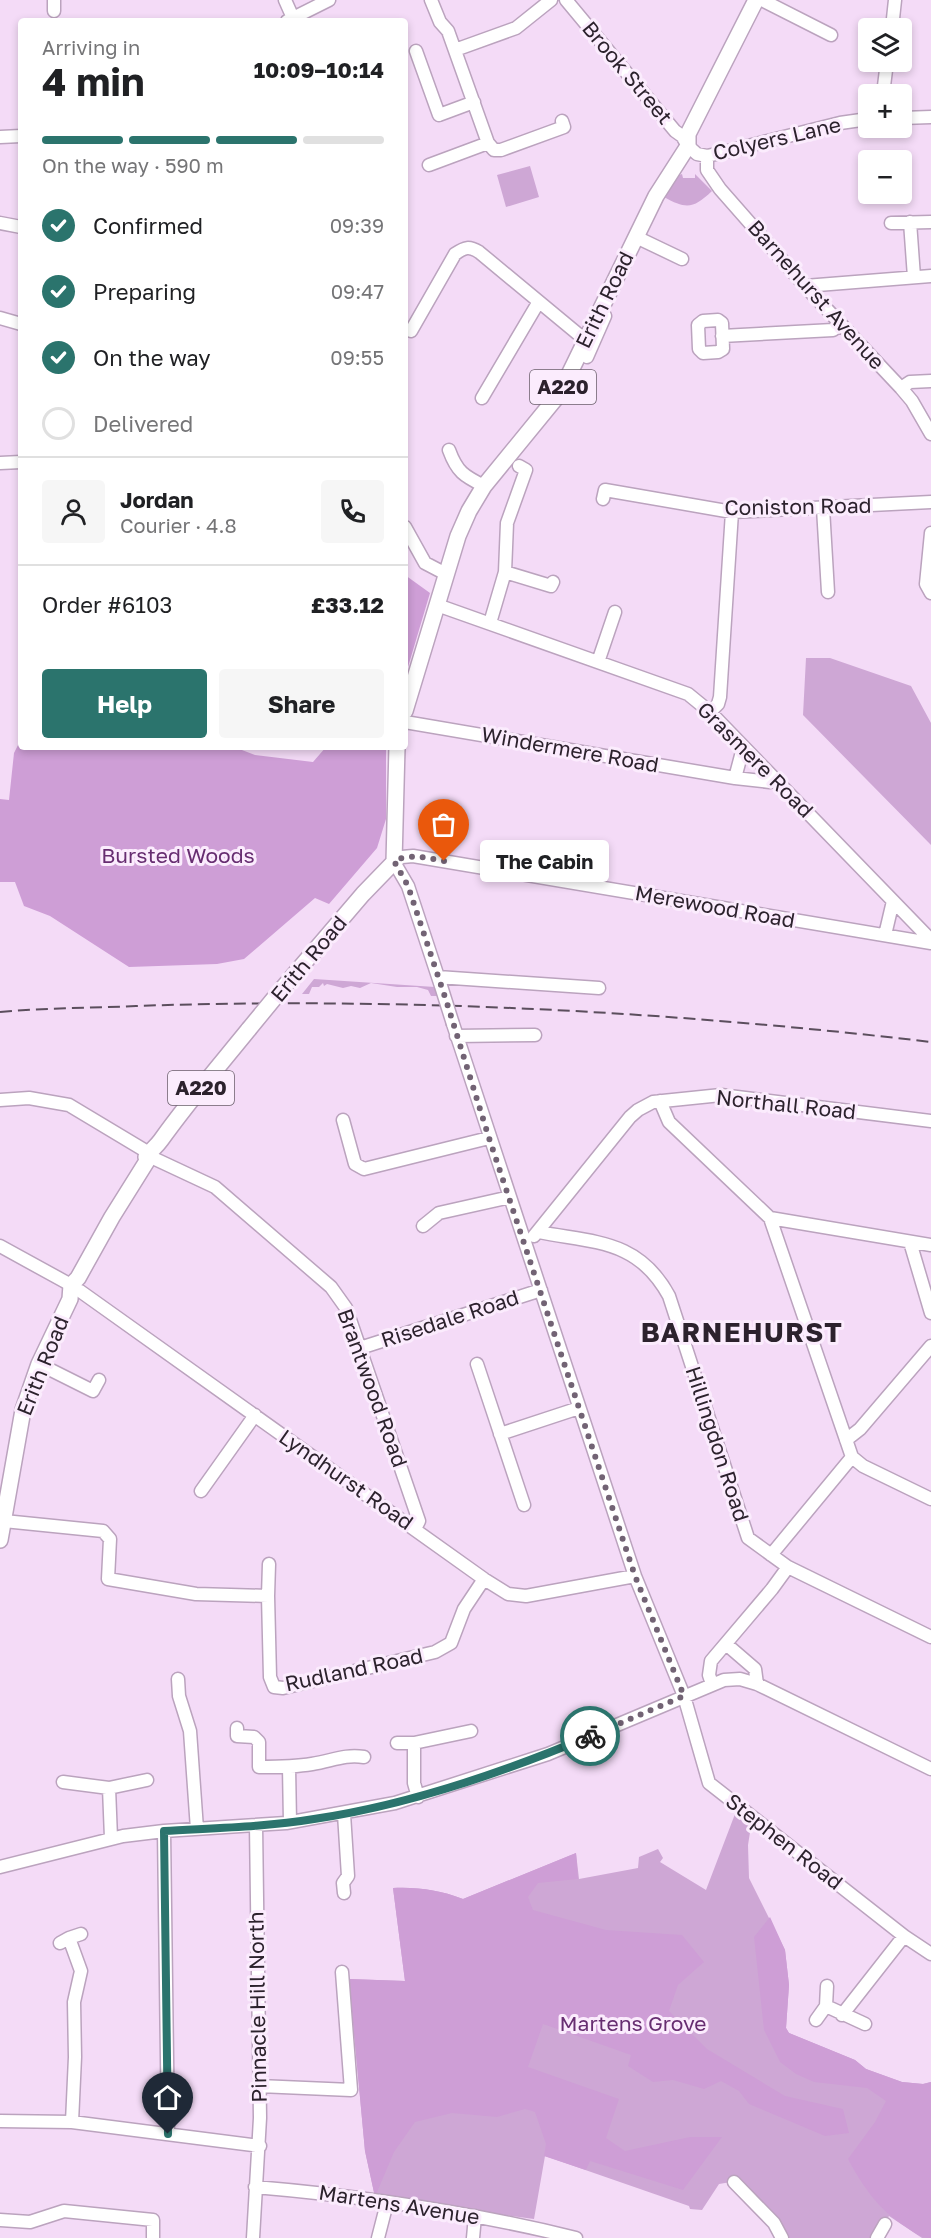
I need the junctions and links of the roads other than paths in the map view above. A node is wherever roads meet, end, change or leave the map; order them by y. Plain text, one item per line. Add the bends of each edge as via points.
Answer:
1 (285, 0) edge
2 (330, 0) edge
3 (431, 0) edge
4 (551, 0) edge
5 (566, 0) edge
6 (756, 0) edge
7 (762, 0) edge
8 (895, 0) edge
9 (290, 18) edge
10 (292, 18) edge
11 (893, 18) edge
12 (831, 35) dead end
13 (416, 51) dead end
14 (455, 51) junction
15 (474, 102) junction
16 (931, 117) edge
17 (912, 118) edge
18 (858, 120) edge
19 (562, 121) dead end
20 (18, 136) edge
21 (0, 137) edge
22 (488, 143) junction
23 (688, 146) junction
24 (707, 156) junction
25 (429, 165) dead end
26 (910, 222) junction
27 (931, 222) edge
28 (0, 223) edge
29 (891, 223) dead end
30 (18, 226) edge
31 (636, 237) junction
32 (682, 259) dead end
33 (931, 276) edge
34 (914, 277) junction
35 (806, 286) junction
36 (538, 303) junction
37 (601, 306) junction
38 (0, 318) edge
39 (18, 323) edge
40 (841, 324) junction
41 (411, 331) dead end
42 (722, 336) dead end
43 (586, 338) junction
44 (587, 357) dead end
45 (931, 381) edge
46 (901, 388) junction
47 (482, 398) dead end
48 (931, 434) edge
49 (449, 450) dead end
50 (18, 462) edge
51 (0, 463) edge
52 (525, 466) dead end
53 (484, 486) junction
54 (603, 499) dead end
55 (931, 502) edge
56 (823, 508) junction
57 (732, 512) junction
58 (408, 532) edge
59 (931, 532) edge
60 (506, 572) junction
61 (446, 574) junction
62 (553, 582) dead end
63 (828, 592) dead end
64 (931, 593) edge
65 (437, 605) junction
66 (615, 612) dead end
67 (490, 623) junction
68 (598, 662) junction
69 (408, 701) edge
70 (710, 712) junction
71 (408, 723) edge
72 (743, 748) junction
73 (397, 750) edge
74 (735, 778) junction
75 (774, 780) junction
76 (394, 861) junction
77 (893, 901) junction
78 (885, 935) junction
79 (929, 942) edge
80 (439, 981) junction
81 (598, 988) dead end
82 (455, 1030) junction
83 (535, 1035) dead end
84 (0, 1100) edge
85 (660, 1101) junction
86 (343, 1120) dead end
87 (931, 1121) edge
88 (489, 1138) junction
89 (151, 1155) junction
90 (510, 1197) junction
91 (770, 1218) junction
92 (423, 1226) dead end
93 (540, 1232) junction
94 (525, 1241) junction
95 (910, 1242) junction
96 (931, 1245) edge
97 (0, 1246) edge
98 (75, 1288) junction
99 (541, 1290) junction
100 (931, 1313) edge
101 (931, 1346) edge
102 (360, 1348) junction
103 (477, 1364) dead end
104 (39, 1365) junction
105 (99, 1380) dead end
106 (579, 1408) junction
107 (255, 1415) junction
108 (500, 1434) junction
109 (846, 1440) junction
110 (852, 1457) junction
111 (201, 1491) dead end
112 (931, 1499) edge
113 (524, 1505) dead end
114 (4, 1521) junction
115 (415, 1529) junction
116 (0, 1540) edge
117 (771, 1555) junction
118 (269, 1564) dead end
119 (788, 1567) junction
120 (635, 1576) junction
121 (484, 1580) junction
122 (268, 1596) junction
123 (931, 1637) edge
124 (726, 1644) junction
125 (178, 1679) dead end
126 (712, 1684) junction
127 (757, 1684) junction
128 (684, 1696) junction
129 (237, 1728) dead end
130 (471, 1731) dead end
131 (397, 1743) dead end
132 (414, 1743) junction
133 (364, 1757) dead end
134 (289, 1767) junction
135 (931, 1770) edge
136 (147, 1780) dead end
137 (63, 1782) dead end
138 (109, 1788) junction
139 (418, 1797) junction
140 (344, 1814) junction
141 (290, 1822) junction
142 (256, 1825) junction
143 (197, 1829) junction
144 (164, 1831) junction
145 (111, 1839) junction
146 (0, 1867) edge
147 (344, 1893) dead end
148 (904, 1936) junction
149 (70, 1938) dead end
150 (931, 1954) edge
151 (342, 1972) dead end
152 (827, 1986) dead end
153 (826, 2006) junction
154 (842, 2015) junction
155 (816, 2020) dead end
156 (865, 2024) dead end
157 (259, 2086) junction
158 (0, 2121) edge
159 (72, 2122) junction
160 (168, 2134) junction
161 (260, 2146) junction
162 (734, 2182) dead end
163 (255, 2187) junction
164 (387, 2203) junction
165 (475, 2216) junction
166 (0, 2220) edge
167 (885, 2224) dead end
168 (153, 2238) edge
169 (253, 2238) edge
170 (378, 2238) edge
171 (473, 2238) edge
172 (576, 2238) edge
173 (782, 2238) edge
174 (877, 2238) edge

1 - 9 street
2 - 10 street
3 - 14 street
4 - 14 street via 516,28
5 - 23 street, Brook Street
6 - 23 main road, A220 via 688,134
7 - 12 street
8 - 11 street
13 - 15 street via 439,115
14 - 15 street
15 - 22 street
16 - 17 street
18 - 24 street, Colyers Lane
19 - 22 street via 564,127 501,150 494,150
20 - 21 street
22 - 25 street
23 - 24 street, Colyers Lane
23 - 31 main road, Erith Road / A220 via 656,195
24 - 35 street, Barnehurst Avenue via 709,176
26 - 27 street
26 - 29 street
26 - 34 street
28 - 30 street
31 - 32 street
31 - 37 main road, Erith Road / A220
33 - 34 street
34 - 35 street
35 - 40 street, Barnehurst Avenue
36 - 41 street via 479,252 464,248 455,254
36 - 43 street
36 - 47 street
37 - 43 main road, Erith Road / A220
37 - 44 street via 605,316
38 - 39 street
40 - 42 street via 833,330
40 - 46 street, Barnehurst Avenue
43 - 53 main road, Erith Road / A220 via 560,393
45 - 46 street via 910,382
46 - 48 street, Barnehurst Avenue
49 - 53 street via 454,465 464,476
50 - 51 street
52 - 60 street via 507,523
53 - 61 main road, Erith Road / A220 via 458,536
54 - 57 street, Coniston Road via 605,490
55 - 56 street, Coniston Road
56 - 57 street, Coniston Road
56 - 63 street
57 - 70 street via 720,697
58 - 61 street via 425,562
59 - 64 street via 926,584
60 - 62 street via 551,586
60 - 67 street
61 - 65 main road, Erith Road / A220
65 - 67 street, Grasmere Road
65 - 69 main road, Erith Road / A220
66 - 68 street
67 - 68 street, Grasmere Road
68 - 70 street, Grasmere Road via 688,694
70 - 72 street, Grasmere Road
71 - 74 street, Windermere Road
72 - 74 street
72 - 75 street, Grasmere Road
73 - 76 main road
74 - 75 street, Windermere Road
75 - 77 street, Grasmere Road
76 - 78 street, Merewood Road via 413,855
76 - 80 street, Stephen Road via 408,886
76 - 89 main road, Erith Road / A220, bridge via 281,990 181,1112
77 - 78 street
77 - 79 street, Grasmere Road
78 - 79 street, Merewood Road
80 - 81 street
80 - 82 street, Stephen Road, bridge
82 - 83 street
82 - 88 street, Stephen Road
84 - 89 street, Brantwood Road via 29,1098 69,1105
85 - 87 street, Northall Road via 721,1095
85 - 91 street via 669,1122
85 - 93 street, Northall Road via 646,1104 630,1117
86 - 88 street via 355,1164 364,1169
88 - 90 street, Stephen Road
89 - 98 main road, Erith Road / A220
89 - 102 street, Brantwood Road via 216,1187 331,1287 346,1308
90 - 92 street via 439,1213
90 - 94 street, Stephen Road
91 - 95 street
91 - 109 street
93 - 94 street, Northall Road
93 - 117 street, Hillingdon Road via 610,1244 631,1255 663,1285 748,1538
94 - 99 street, Stephen Road
95 - 96 street
95 - 100 street
97 - 98 street, Lyndhurst Road
98 - 104 main road, Erith Road / A220
98 - 107 street, Lyndhurst Road
99 - 102 street, Risedale Road
99 - 106 street, Stephen Road
101 - 109 street via 860,1429
102 - 115 street, Brantwood Road via 419,1521
103 - 108 street
104 - 105 street via 93,1391
104 - 114 main road, Erith Road / A220 via 23,1410
106 - 108 street
106 - 120 street, Stephen Road
107 - 111 street
107 - 115 street, Lyndhurst Road
108 - 113 street
109 - 110 street
110 - 112 street
110 - 117 street
114 - 116 main road, Erith Road / A220
114 - 122 street via 103,1531 110,1539 108,1579 196,1594
115 - 121 street, Lyndhurst Road
117 - 119 street, Hillingdon Road
118 - 122 street, Rudland Road
119 - 123 street
119 - 124 street
120 - 121 street, Lyndhurst Road via 526,1596 508,1594
120 - 128 street, Stephen Road
121 - 122 street, Rudland Road via 464,1609 451,1643 435,1652 283,1688 274,1687 270,1677
124 - 126 street via 708,1667
124 - 127 street via 755,1669
125 - 143 street via 190,1731
126 - 127 street via 740,1679
126 - 128 street
127 - 135 street
128 - 139 street via 548,1754
128 - 148 street, Stephen Road via 709,1784
129 - 134 street via 237,1737 254,1737 259,1742 259,1767
130 - 132 street
131 - 132 street
132 - 139 street
133 - 134 street via 348,1755
134 - 141 street
136 - 138 street
137 - 138 street
138 - 145 street
139 - 140 street
140 - 141 street
140 - 147 street via 348,1876 343,1884
141 - 142 street
142 - 143 street
142 - 157 street, Pinnacle Hill North
143 - 144 street
144 - 145 street
144 - 160 street
145 - 146 street
148 - 150 street, Stephen Road
148 - 154 street
149 - 159 street via 81,1971 74,2002
151 - 157 street via 351,2090
152 - 153 street
153 - 154 street
153 - 155 street
154 - 156 street
157 - 161 street, Pinnacle Hill North
158 - 159 street
159 - 160 street
160 - 161 street
161 - 163 street, Pinnacle Hill North
162 - 173 street via 774,2223
163 - 164 street, Martens Avenue
163 - 169 street, Pinnacle Hill North
164 - 165 street, Martens Avenue
164 - 170 street
165 - 171 street
165 - 172 street, Martens Avenue
166 - 168 street via 30,2222 58,2212 75,2212 153,2220
167 - 174 street

